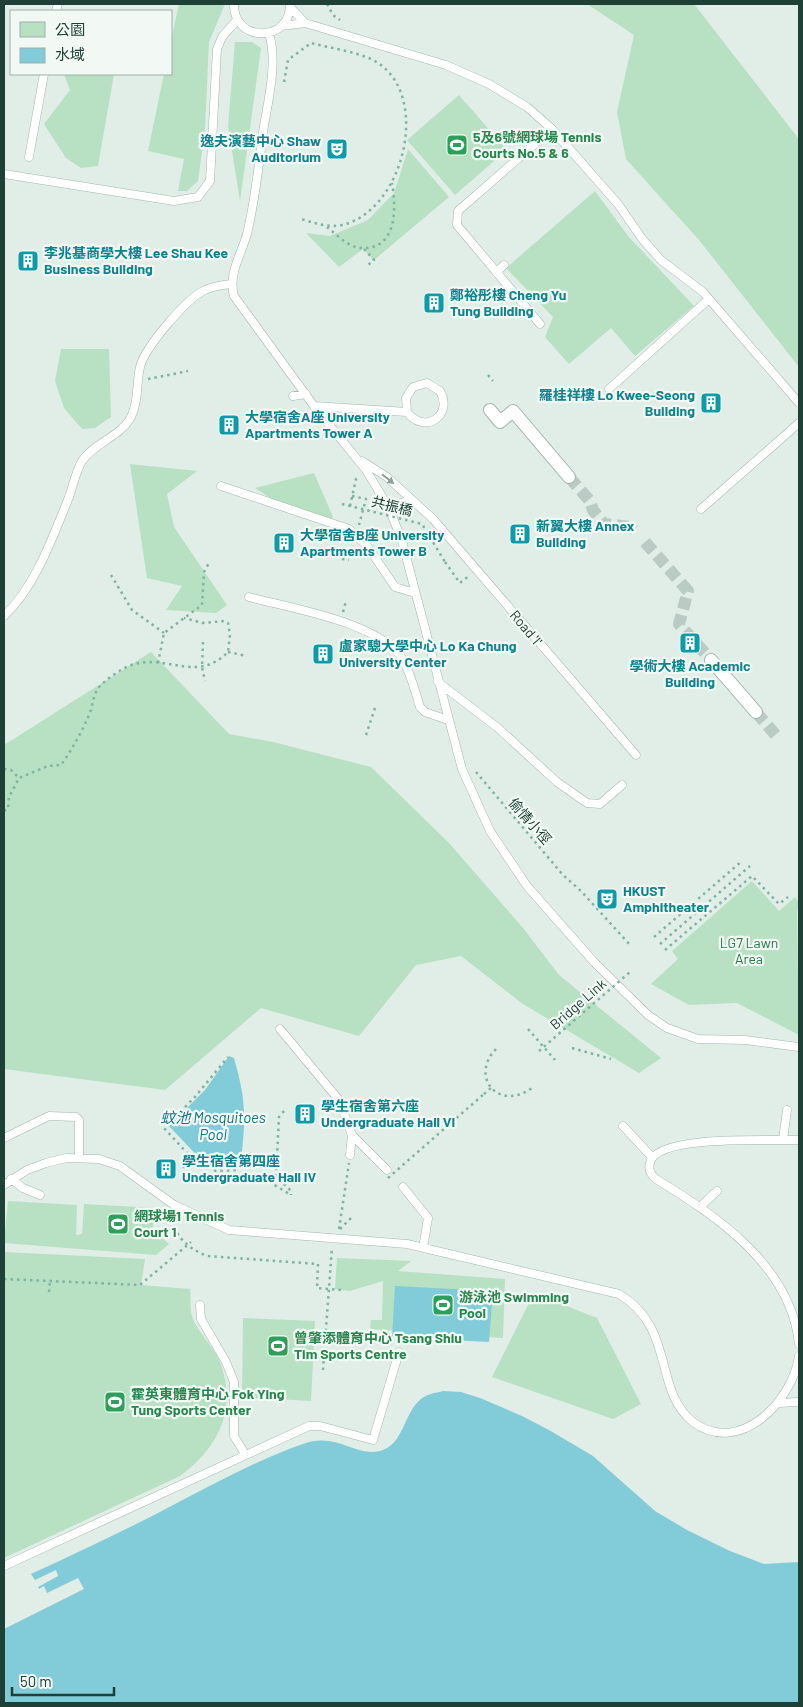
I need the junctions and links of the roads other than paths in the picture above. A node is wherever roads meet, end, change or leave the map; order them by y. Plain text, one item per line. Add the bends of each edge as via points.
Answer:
1 (234, 4) edge
2 (290, 5) edge
3 (237, 20) junction
4 (305, 23) junction
5 (281, 26) junction
6 (269, 33) junction
7 (44, 75) edge
8 (552, 129) junction
9 (30, 157) dead end
10 (4, 174) edge
11 (504, 265) dead end
12 (496, 272) junction
13 (231, 284) junction
14 (709, 299) junction
15 (540, 324) dead end
16 (609, 388) dead end
17 (306, 394) junction
18 (293, 396) dead end
19 (799, 403) edge
20 (314, 406) junction
21 (490, 410) dead end
22 (407, 412) junction
23 (799, 423) edge
24 (357, 458) junction
25 (569, 477) tunnel mouth
26 (221, 486) dead end
27 (415, 503) junction
28 (389, 508) junction
29 (701, 509) dead end
30 (415, 593) junction
31 (249, 597) dead end
32 (4, 616) edge
33 (711, 660) tunnel mouth
34 (438, 682) junction
35 (756, 712) tunnel mouth
36 (448, 720) junction
37 (636, 755) dead end
38 (622, 786) dead end
39 (280, 1029) dead end
40 (799, 1047) edge
41 (787, 1110) dead end
42 (623, 1126) dead end
43 (352, 1135) junction
44 (4, 1138) edge
45 (783, 1140) junction
46 (799, 1140) edge
47 (350, 1155) road end
48 (651, 1156) junction
49 (79, 1158) junction
50 (388, 1174) road end
51 (11, 1179) junction
52 (4, 1185) edge
53 (403, 1187) dead end
54 (717, 1191) dead end
55 (40, 1195) dead end
56 (701, 1206) junction
57 (424, 1248) junction
58 (200, 1304) dead end
59 (799, 1344) edge
60 (399, 1352) dead end
61 (799, 1356) edge
62 (799, 1402) edge
63 (778, 1403) junction
64 (245, 1454) junction
65 (4, 1566) edge

1 - 3 lane
2 - 4 lane
2 - 5 lane via 289,14
3 - 6 lane via 250,31
3 - 10 lane via 222,37 218,49 210,181 198,197 174,201
4 - 5 lane
4 - 8 lane via 446,65 495,88 526,107
5 - 6 lane
6 - 13 lane via 271,80 259,162 247,231
7 - 9 lane
8 - 12 lane via 458,211 457,225
8 - 14 lane via 618,204 661,260
11 - 12 lane
12 - 15 lane
13 - 17 lane via 234,296
13 - 32 lane via 204,290 178,314 148,350 140,367 140,381 130,419 81,462 57,526 30,582
14 - 16 lane
14 - 19 lane
17 - 18 lane
17 - 20 lane
20 - 22 lane
20 - 24 lane
21 - 25 street via 500,422 513,411
22 - 22 lane via 406,398 413,387 427,383 440,391 444,403 440,416 435,420 422,422
23 - 29 lane
24 -> 27 lane, Road 'I' via 387,477
24 - 28 lane
26 - 30 lane via 349,529 368,546 395,587
27 - 28 lane via 407,501
27 - 37 lane, Road 'I' via 477,569
28 - 30 lane via 402,541
30 - 34 lane
31 - 36 lane via 352,625 384,639 402,658 420,707
33 - 35 street
34 - 36 lane
34 - 38 lane via 498,728 557,782 587,803 600,804
36 - 40 lane via 462,769 490,831 527,886 594,962 648,1015 677,1033 698,1039 745,1040
39 - 43 lane via 339,1100
41 - 45 lane
42 - 48 lane
43 - 47 lane
43 - 50 lane
44 - 49 lane via 49,1116 76,1117 79,1120
45 - 46 lane
45 - 48 lane via 678,1144
48 - 56 lane via 649,1166 652,1175
49 - 51 lane via 46,1163
49 - 57 lane via 99,1159 120,1166 166,1200 229,1230 338,1234
51 - 52 lane
51 - 55 lane
53 - 57 lane via 428,1218
54 - 56 lane
56 - 59 lane via 736,1235 768,1270 788,1304
57 - 63 lane via 619,1294 628,1299 647,1318 663,1348 676,1402 693,1422 726,1431 746,1428 763,1418
58 - 64 lane via 201,1319 234,1382 234,1436
60 - 64 lane via 373,1440 309,1426
61 - 63 lane via 793,1379
62 - 63 lane
64 - 65 lane

